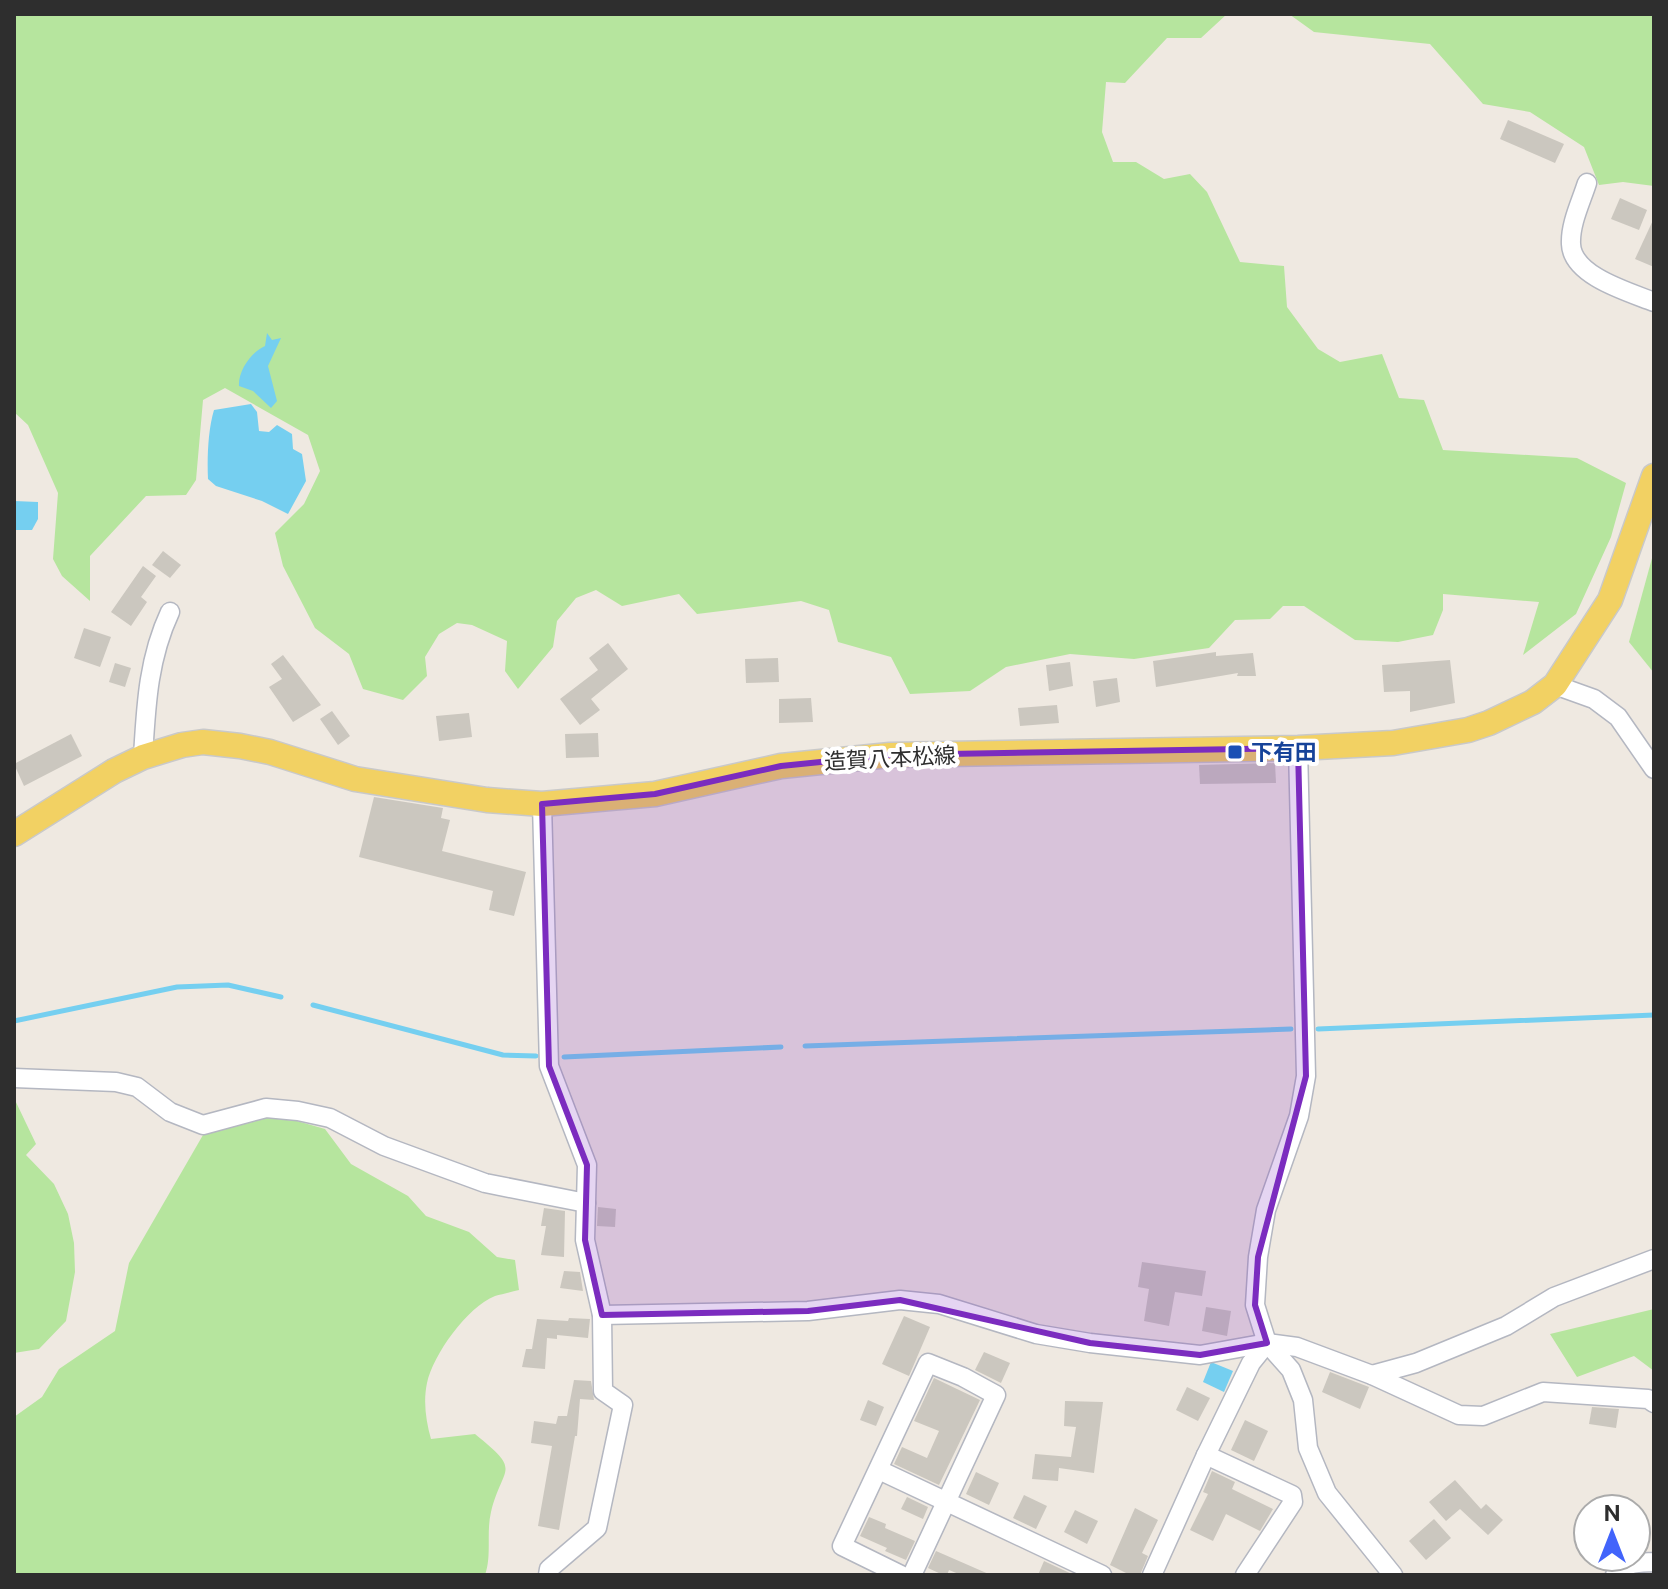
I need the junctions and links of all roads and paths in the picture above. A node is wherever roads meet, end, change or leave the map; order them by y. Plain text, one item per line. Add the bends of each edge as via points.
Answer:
1 (1587, 183) dead end
2 (1654, 302) edge
3 (1654, 476) edge
4 (170, 612) dead end
5 (1555, 685) junction
6 (1298, 748) junction
7 (143, 757) junction
8 (1654, 769) edge
9 (542, 804) junction
10 (14, 834) edge
11 (14, 1078) edge
12 (586, 1203) junction
13 (1654, 1259) edge
14 (602, 1315) junction
15 (1267, 1343) junction
16 (1372, 1375) junction
17 (1654, 1403) edge
18 (1206, 1455) junction
19 (879, 1470) junction
20 (947, 1501) junction
21 (1654, 1562) edge
22 (548, 1575) edge
23 (901, 1575) edge
24 (912, 1575) edge
25 (1102, 1575) edge
26 (1152, 1575) edge
27 (1245, 1575) edge
28 (1393, 1575) edge
29 (1615, 1575) edge

1 - 2 street via 1570,246 1578,262 1596,278
3 - 5 main road, 造賀八本松線 via 1610,600
4 - 7 street via 148,680
5 - 6 main road, 造賀八本松線 via 1533,702 1468,730 1393,743
5 - 8 street via 1594,699 1618,717
6 - 9 main road, 造賀八本松線 via 890,755 781,766 655,794
6 - 15 street via 1306,1076 1299,1116 1266,1210 1258,1257 1255,1305
7 - 9 main road, 造賀八本松線 via 203,742 240,746 355,779
7 - 10 main road, 造賀八本松線
9 - 12 street via 549,1066 587,1165
11 - 12 street via 137,1087 170,1112 203,1125 266,1108 330,1118 384,1146 485,1183
12 - 14 street via 585,1240
13 - 16 street via 1554,1297 1506,1326
14 - 15 street via 808,1311 900,1300 939,1304 1036,1334 1090,1343 1200,1355
14 - 22 street via 603,1391 623,1405 608,1482 597,1528
15 - 16 street via 1297,1347
15 - 18 street via 1251,1363
15 - 28 street via 1291,1370 1303,1400 1308,1448 1327,1493
16 - 17 street via 1459,1415 1483,1416 1543,1392
18 - 26 street
18 - 27 street via 1292,1495 1293,1502
19 - 20 street
19 - 20 street via 928,1363 963,1377 996,1395
19 - 23 street via 842,1546
20 - 24 street
20 - 25 street
21 - 29 street via 1631,1564

